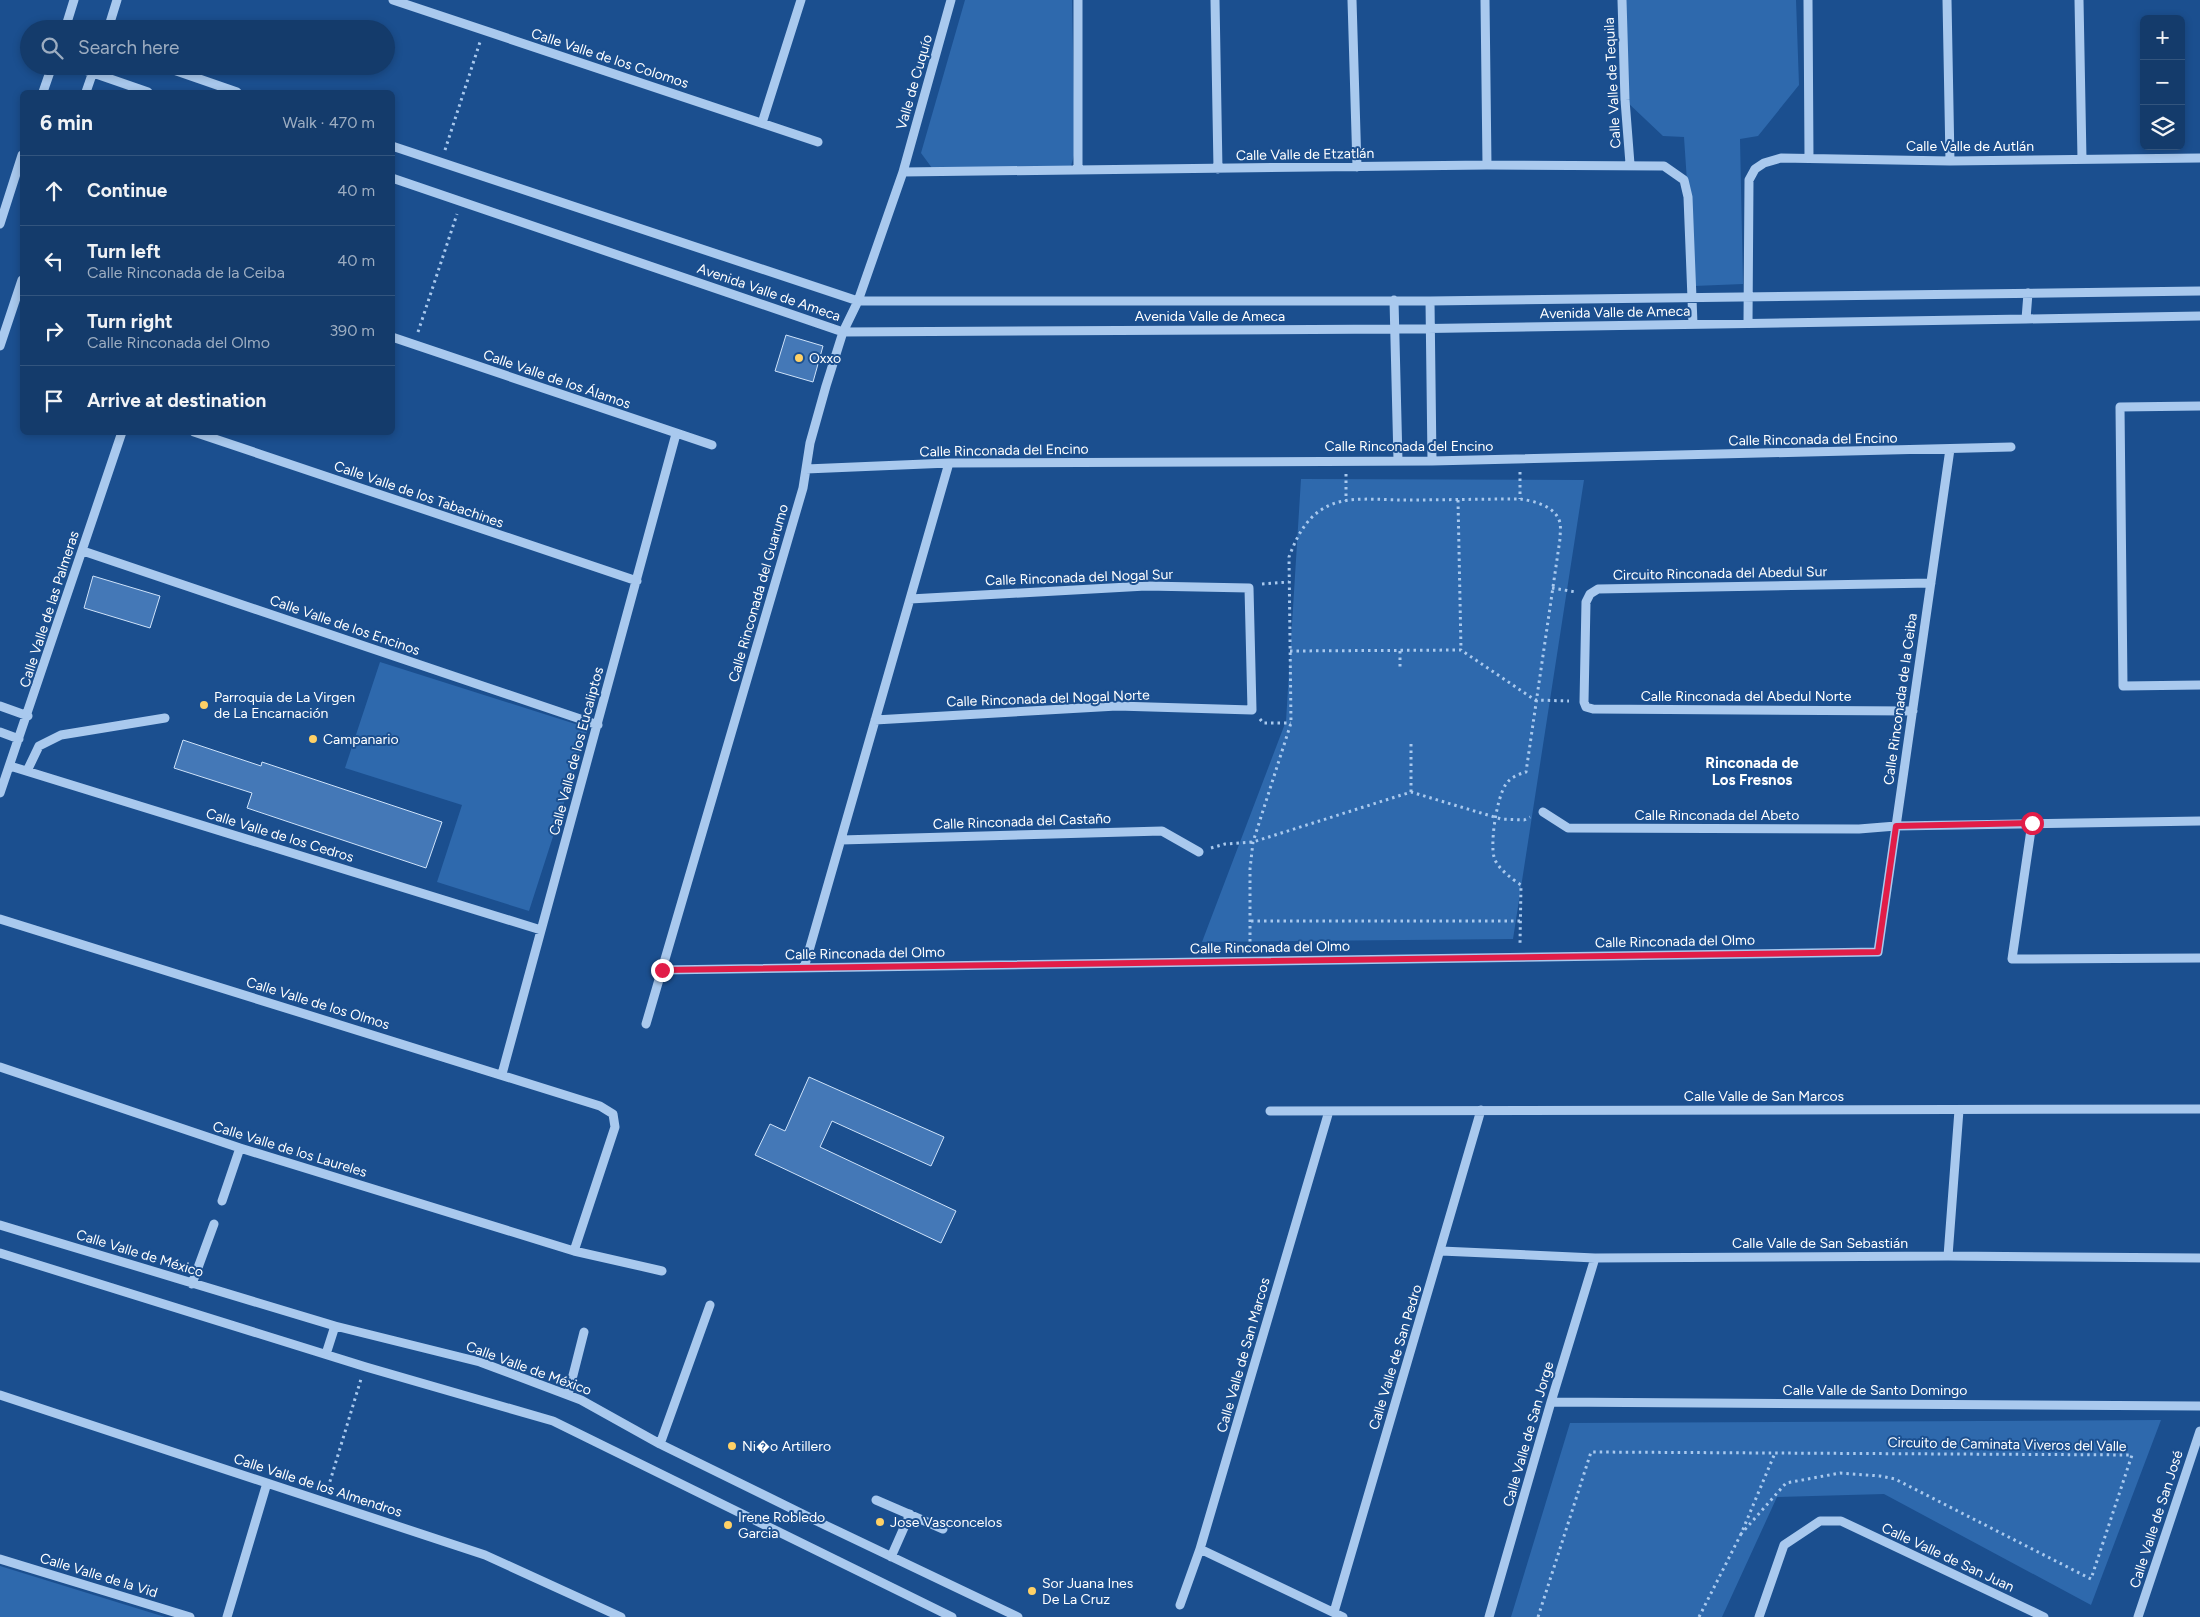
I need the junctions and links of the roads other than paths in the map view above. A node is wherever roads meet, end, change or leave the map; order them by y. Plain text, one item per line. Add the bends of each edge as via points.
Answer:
1 (74, 0) edge
2 (117, 0) edge
3 (393, 0) edge
4 (801, 0) edge
5 (952, 0) edge
6 (1078, 0) edge
7 (1215, 0) edge
8 (1352, 0) edge
9 (1485, 0) edge
10 (1622, 0) edge
11 (1808, 0) edge
12 (1947, 0) edge
13 (2079, 0) edge
14 (418, 4) edge
15 (68, 20) edge
16 (111, 20) edge
17 (49, 75) edge
18 (92, 75) edge
19 (106, 75) edge
20 (188, 75) edge
21 (44, 90) edge
22 (87, 90) edge
23 (143, 90) edge
24 (232, 90) edge
25 (762, 123) junction
26 (818, 142) dead end
27 (395, 147) edge
28 (1810, 158) junction
29 (2200, 158) edge
30 (2082, 160) junction
31 (20, 161) edge
32 (1950, 161) junction
33 (1630, 164) junction
34 (1487, 165) junction
35 (1357, 167) junction
36 (1218, 169) junction
37 (1078, 170) junction
38 (903, 172) junction
39 (395, 179) edge
40 (0, 224) edge
41 (20, 286) edge
42 (2200, 292) edge
43 (2028, 293) junction
44 (1749, 296) junction
45 (1691, 297) junction
46 (1394, 300) junction
47 (858, 301) junction
48 (1430, 301) junction
49 (2200, 316) edge
50 (2026, 319) junction
51 (1748, 323) junction
52 (1693, 324) junction
53 (1396, 328) junction
54 (1430, 328) junction
55 (843, 332) junction
56 (395, 338) edge
57 (0, 346) edge
58 (2200, 406) edge
59 (676, 434) junction
60 (121, 435) edge
61 (203, 435) edge
62 (712, 445) dead end
63 (2011, 447) dead end
64 (1950, 449) junction
65 (1398, 461) junction
66 (1432, 461) junction
67 (949, 463) junction
68 (806, 469) junction
69 (83, 551) junction
70 (636, 581) junction
71 (1931, 582) junction
72 (910, 599) junction
73 (2200, 684) edge
74 (1584, 702) joint
75 (0, 706) edge
76 (1252, 710) joint
77 (1913, 711) junction
78 (28, 716) junction
79 (165, 718) dead end
80 (875, 720) junction
81 (598, 725) junction
82 (0, 732) edge
83 (19, 739) junction
84 (10, 766) junction
85 (27, 771) junction
86 (0, 793) edge
87 (1543, 812) road end
88 (2200, 821) edge
89 (2032, 823) junction
90 (1896, 826) junction
91 (841, 840) junction
92 (1199, 852) road end
93 (0, 919) edge
94 (541, 930) junction
95 (1878, 952) joint
96 (2200, 958) edge
97 (804, 968) junction
98 (662, 970) junction
99 (646, 1024) dead end
100 (0, 1067) edge
101 (502, 1074) junction
102 (2200, 1109) edge
103 (1482, 1110) junction
104 (1959, 1110) junction
105 (1270, 1111) dead end
106 (1329, 1112) junction
107 (240, 1148) junction
108 (222, 1201) dead end
109 (0, 1224) edge
110 (214, 1224) dead end
111 (574, 1251) junction
112 (1441, 1251) junction
113 (0, 1253) edge
114 (1948, 1256) junction
115 (1595, 1258) junction
116 (2200, 1258) edge
117 (662, 1271) dead end
118 (192, 1284) junction
119 (710, 1305) dead end
120 (335, 1326) junction
121 (584, 1332) dead end
122 (326, 1354) junction
123 (0, 1395) edge
124 (568, 1395) junction
125 (1551, 1402) junction
126 (2200, 1406) edge
127 (2200, 1431) edge
128 (660, 1444) junction
129 (268, 1483) junction
130 (876, 1500) dead end
131 (910, 1514) junction
132 (944, 1529) dead end
133 (1200, 1549) junction
134 (892, 1557) junction
135 (0, 1559) edge
136 (1180, 1605) dead end
137 (1334, 1612) junction
138 (190, 1617) edge
139 (227, 1617) edge
140 (621, 1617) edge
141 (952, 1617) edge
142 (1018, 1617) edge
143 (1343, 1617) edge
144 (1489, 1617) edge
145 (1759, 1617) edge
146 (2044, 1617) edge
147 (2138, 1617) edge

1 - 15 street
2 - 16 street
3 - 14 street, Calle Valle de los Colomos
4 - 25 street
5 - 38 street, Valle de Cuquío
6 - 37 street
7 - 36 street
8 - 35 street
9 - 34 street
10 - 33 street, Calle Valle de Tequila
11 - 28 street
12 - 32 street
13 - 30 street
14 - 25 street, Calle Valle de los Colomos via 484,30
17 - 21 street
18 - 22 street
19 - 23 street
20 - 24 street
25 - 26 street, Calle Valle de los Colomos
27 - 47 street, Avenida Valle de Ameca
28 - 32 street, Calle Valle de Autlán
28 - 44 street, Calle Valle de Autlán via 1781,158 1764,163 1754,169 1749,180
29 - 30 street, Calle Valle de Autlán
30 - 32 street, Calle Valle de Autlán
31 - 40 street
33 - 34 street, Calle Valle de Etzatlán
33 - 45 street, Calle Valle de Etzatlán via 1664,166 1684,180 1688,197
34 - 35 street, Calle Valle de Etzatlán
35 - 36 street, Calle Valle de Etzatlán
36 - 37 street, Calle Valle de Etzatlán
37 - 38 street, Calle Valle de Etzatlán
38 - 47 street, Calle Rinconada del Guarumo
39 - 55 street, Avenida Valle de Ameca
41 - 57 street
42 - 43 street, Avenida Valle de Ameca
43 - 44 street, Avenida Valle de Ameca
43 - 50 street
44 - 45 street, Avenida Valle de Ameca
44 - 51 street
45 - 48 street, Avenida Valle de Ameca
45 - 52 street
46 - 47 street, Avenida Valle de Ameca
46 - 48 street, Avenida Valle de Ameca
46 - 53 street
47 - 55 street, Calle Rinconada del Guarumo
48 - 54 street
49 - 50 street, Avenida Valle de Ameca
50 - 51 street, Avenida Valle de Ameca
51 - 52 street, Avenida Valle de Ameca
52 - 54 street, Avenida Valle de Ameca
53 - 54 street, Avenida Valle de Ameca
53 - 55 street, Avenida Valle de Ameca
53 - 65 street
54 - 66 street
55 - 68 street, Calle Rinconada del Guarumo via 810,443
56 - 59 street, Calle Valle de los Álamos
58 - 73 street via 2120,407 2123,686
59 - 62 street, Calle Valle de los Álamos
59 - 70 street, Calle Valle de los Eucaliptos
60 - 69 street, Calle Valle de las Palmeras
61 - 70 street, Calle Valle de los Tabachines
63 - 64 street, Calle Rinconada del Encino
64 - 66 street, Calle Rinconada del Encino
64 - 71 street, Calle Rinconada de la Ceiba
65 - 66 street, Calle Rinconada del Encino
65 - 67 street, Calle Rinconada del Encino
67 - 68 street, Calle Rinconada del Encino
67 - 72 street
68 - 98 street, Calle Rinconada del Guarumo via 804,488
69 - 78 street, Calle Valle de las Palmeras
69 - 81 street, Calle Valle de los Encinos
70 - 81 street, Calle Valle de los Eucaliptos
71 - 74 street, Circuito Rinconada del Abedul Sur via 1598,589 1586,602
71 - 77 street, Calle Rinconada de la Ceiba
72 - 76 street, Calle Rinconada del Nogal Sur via 1146,586 1249,588
72 - 80 street
74 - 77 street, Calle Rinconada del Abedul Norte via 1586,707 1593,709
75 - 78 street
76 - 80 street, Calle Rinconada del Nogal Norte via 1117,706
77 - 90 street, Calle Rinconada de la Ceiba
78 - 83 street, Calle Valle de las Palmeras
79 - 85 street via 61,735 39,746
80 - 91 street
81 - 94 street, Calle Valle de los Eucaliptos
82 - 83 street
83 - 84 street, Calle Valle de las Palmeras
84 - 85 street, Calle Valle de los Cedros
84 - 86 street, Calle Valle de las Palmeras
85 - 94 street, Calle Valle de los Cedros
87 - 90 street, Calle Rinconada del Abeto via 1568,828 1860,829
88 - 89 street, Calle Rinconada del Abeto
89 - 90 street, Calle Rinconada del Abeto
89 - 96 street via 2012,959
90 - 95 street, Calle Rinconada de la Ceiba
91 - 92 street, Calle Rinconada del Castaño via 1162,831
91 - 97 street
93 - 101 street, Calle Valle de los Olmos
94 - 101 street, Calle Valle de los Eucaliptos
95 - 97 street, Calle Rinconada del Olmo
97 - 98 street, Calle Rinconada del Olmo
98 - 99 street, Calle Rinconada del Guarumo
100 - 107 street, Calle Valle de los Laureles
101 - 111 street, Calle Valle de los Olmos via 600,1106 614,1114 615,1127
102 - 104 street, Calle Valle de San Marcos
103 - 104 street, Calle Valle de San Marcos
103 - 106 street, Calle Valle de San Marcos
103 - 112 street, Calle Valle de San Pedro
104 - 114 street
105 - 106 street, Calle Valle de San Marcos
106 - 133 street, Calle Valle de San Marcos
107 - 108 street
107 - 111 street, Calle Valle de los Laureles
109 - 118 street, Calle Valle de México
110 - 118 street
111 - 117 street, Calle Valle de los Laureles
112 - 115 street, Calle Valle de San Sebastián
112 - 137 street, Calle Valle de San Pedro
113 - 122 street
114 - 115 street, Calle Valle de San Sebastián
114 - 116 street, Calle Valle de San Sebastián
115 - 125 street, Calle Valle de San Jorge
118 - 120 street, Calle Valle de México
119 - 128 street
120 - 122 street
120 - 124 street, Calle Valle de México via 480,1362
121 - 124 street
122 - 141 street via 553,1421
123 - 129 street, Calle Valle de los Almendros
124 - 128 street, Calle Valle de México
125 - 126 street, Calle Valle de Santo Domingo
125 - 144 street, Calle Valle de San Jorge
127 - 147 street, Calle Valle de San José
128 - 134 street, Calle Valle de México
129 - 139 street
129 - 140 street, Calle Valle de los Almendros via 485,1555
130 - 131 street
131 - 132 street
131 - 134 street
133 - 136 street, Calle Valle de San Marcos
133 - 137 street
134 - 142 street, Calle Valle de México
135 - 138 street, Calle Valle de la Vid
137 - 143 street
145 - 146 street, Calle Valle de San Juan via 1784,1545 1820,1521 1841,1521

